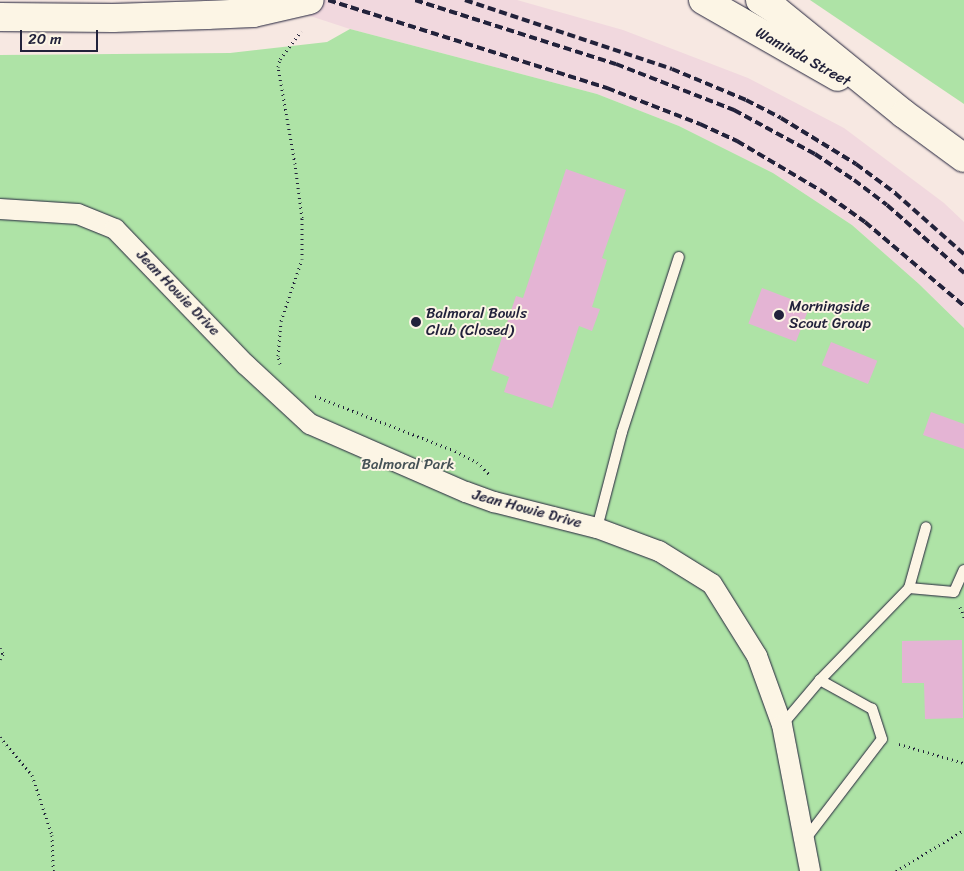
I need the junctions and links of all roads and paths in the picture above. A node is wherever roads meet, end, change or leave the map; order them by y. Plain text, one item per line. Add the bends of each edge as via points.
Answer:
1 (703, 0) edge
2 (760, 0) edge
3 (298, 8) edge
4 (0, 17) edge
5 (904, 114) junction
6 (964, 158) edge
7 (0, 209) edge
8 (679, 257) dead end
9 (282, 373) dead end
10 (308, 393) dead end
11 (494, 502) junction
12 (926, 527) dead end
13 (598, 528) junction
14 (964, 570) edge
15 (910, 588) junction
16 (0, 648) edge
17 (0, 659) edge
18 (820, 680) junction
19 (782, 725) junction
20 (0, 736) edge
21 (882, 739) junction
22 (964, 763) edge
23 (964, 830) edge
24 (804, 841) junction
25 (54, 871) edge
26 (810, 871) edge
27 (896, 871) edge

1 - 5 main road, Waminda Street
2 - 5 main road, Waminda Street
3 - 4 main road via 207,16
3 - 9 path via 278,67 302,218 302,260 281,321 278,356
5 - 6 main road, Waminda Street
7 - 11 street, Jean Howie Drive via 78,214 115,229 246,365 310,424
8 - 13 lane via 622,432
10 - 11 path via 477,462 493,478 497,489
11 - 13 street, Jean Howie Drive
12 - 15 lane
13 - 19 street, Jean Howie Drive via 659,551 712,584 757,656
14 - 15 lane via 954,592
15 - 18 lane
16 - 17 path via 3,654
18 - 19 lane
18 - 21 lane via 872,709
19 - 24 street, Jean Howie Drive
20 - 25 path via 32,775 52,835
21 - 22 path
21 - 24 lane
23 - 27 path
24 - 26 street, Jean Howie Drive

